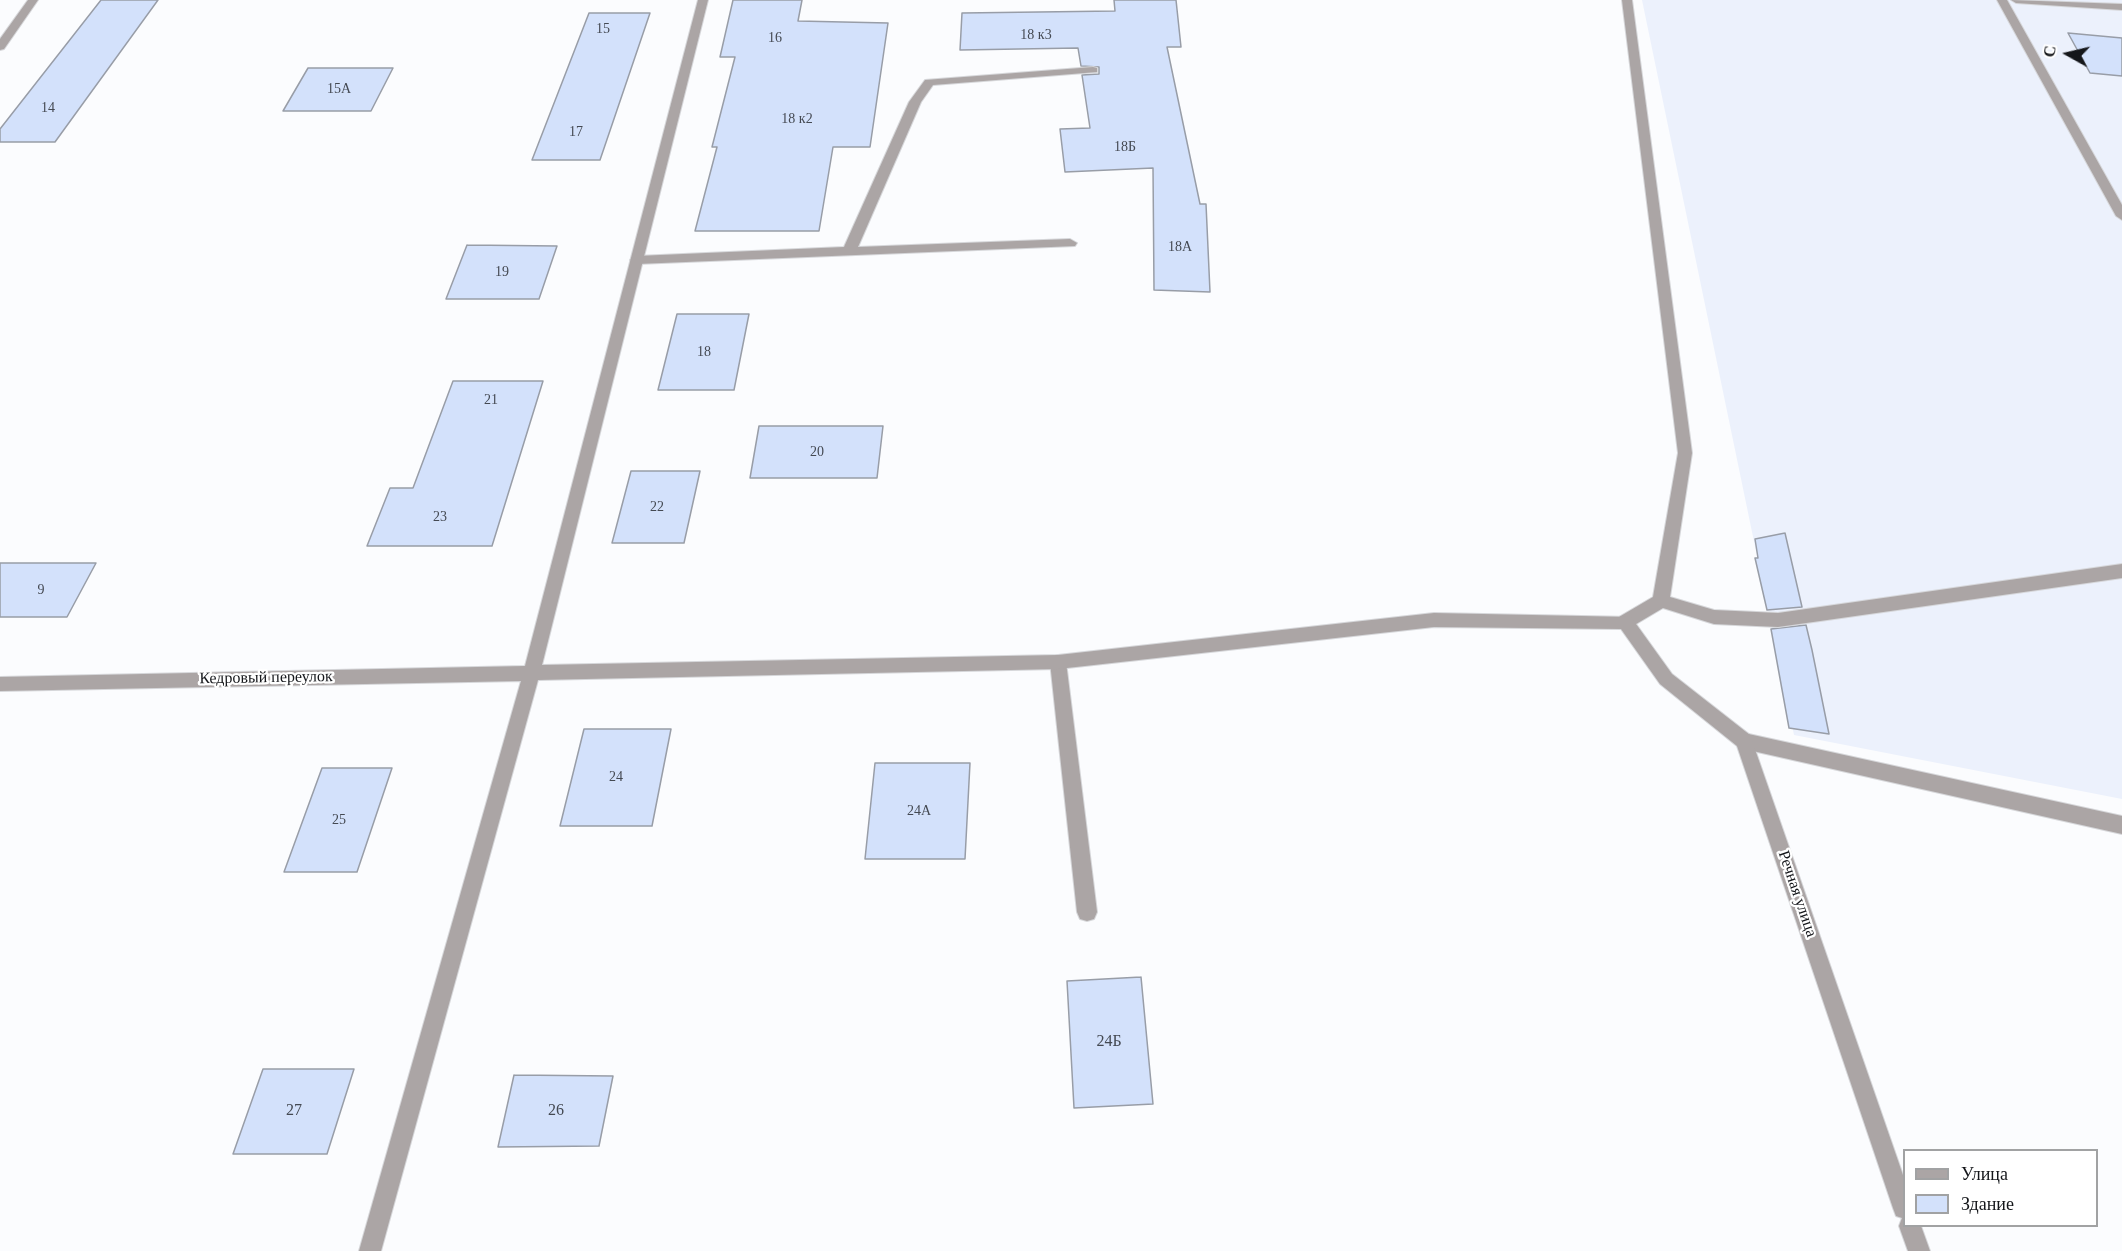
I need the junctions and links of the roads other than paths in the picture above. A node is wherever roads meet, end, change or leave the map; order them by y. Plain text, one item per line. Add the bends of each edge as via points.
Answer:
1 (33, 0) edge
2 (703, 0) edge
3 (1627, 0) edge
4 (2002, 0) edge
5 (2016, 0) edge
6 (2122, 8) edge
7 (0, 47) edge
8 (1093, 70) dead end
9 (2122, 216) edge
10 (1070, 243) dead end
11 (849, 252) junction
12 (637, 260) junction
13 (2122, 571) edge
14 (1661, 601) junction
15 (1625, 622) junction
16 (1058, 662) junction
17 (532, 673) junction
18 (0, 684) edge
19 (1744, 741) junction
20 (2122, 825) edge
21 (1087, 912) dead end
22 (1903, 1202) edge
23 (1910, 1227) edge
24 (370, 1251) edge
25 (1919, 1251) edge

1 - 7 street
2 - 12 street
3 - 14 street via 1685,453
4 - 9 street
5 - 6 street
8 - 11 street via 929,82 915,102
10 - 11 street
11 - 12 street
12 - 17 street
13 - 14 street via 1778,620 1713,617
14 - 15 street
15 - 16 street, Кедровый переулок via 1434,620
15 - 19 street via 1666,679
16 - 17 street, Кедровый переулок
16 - 21 street
17 - 18 street, Кедровый переулок
17 - 24 street
19 - 20 street
19 - 22 street, Речная улица
23 - 25 street

